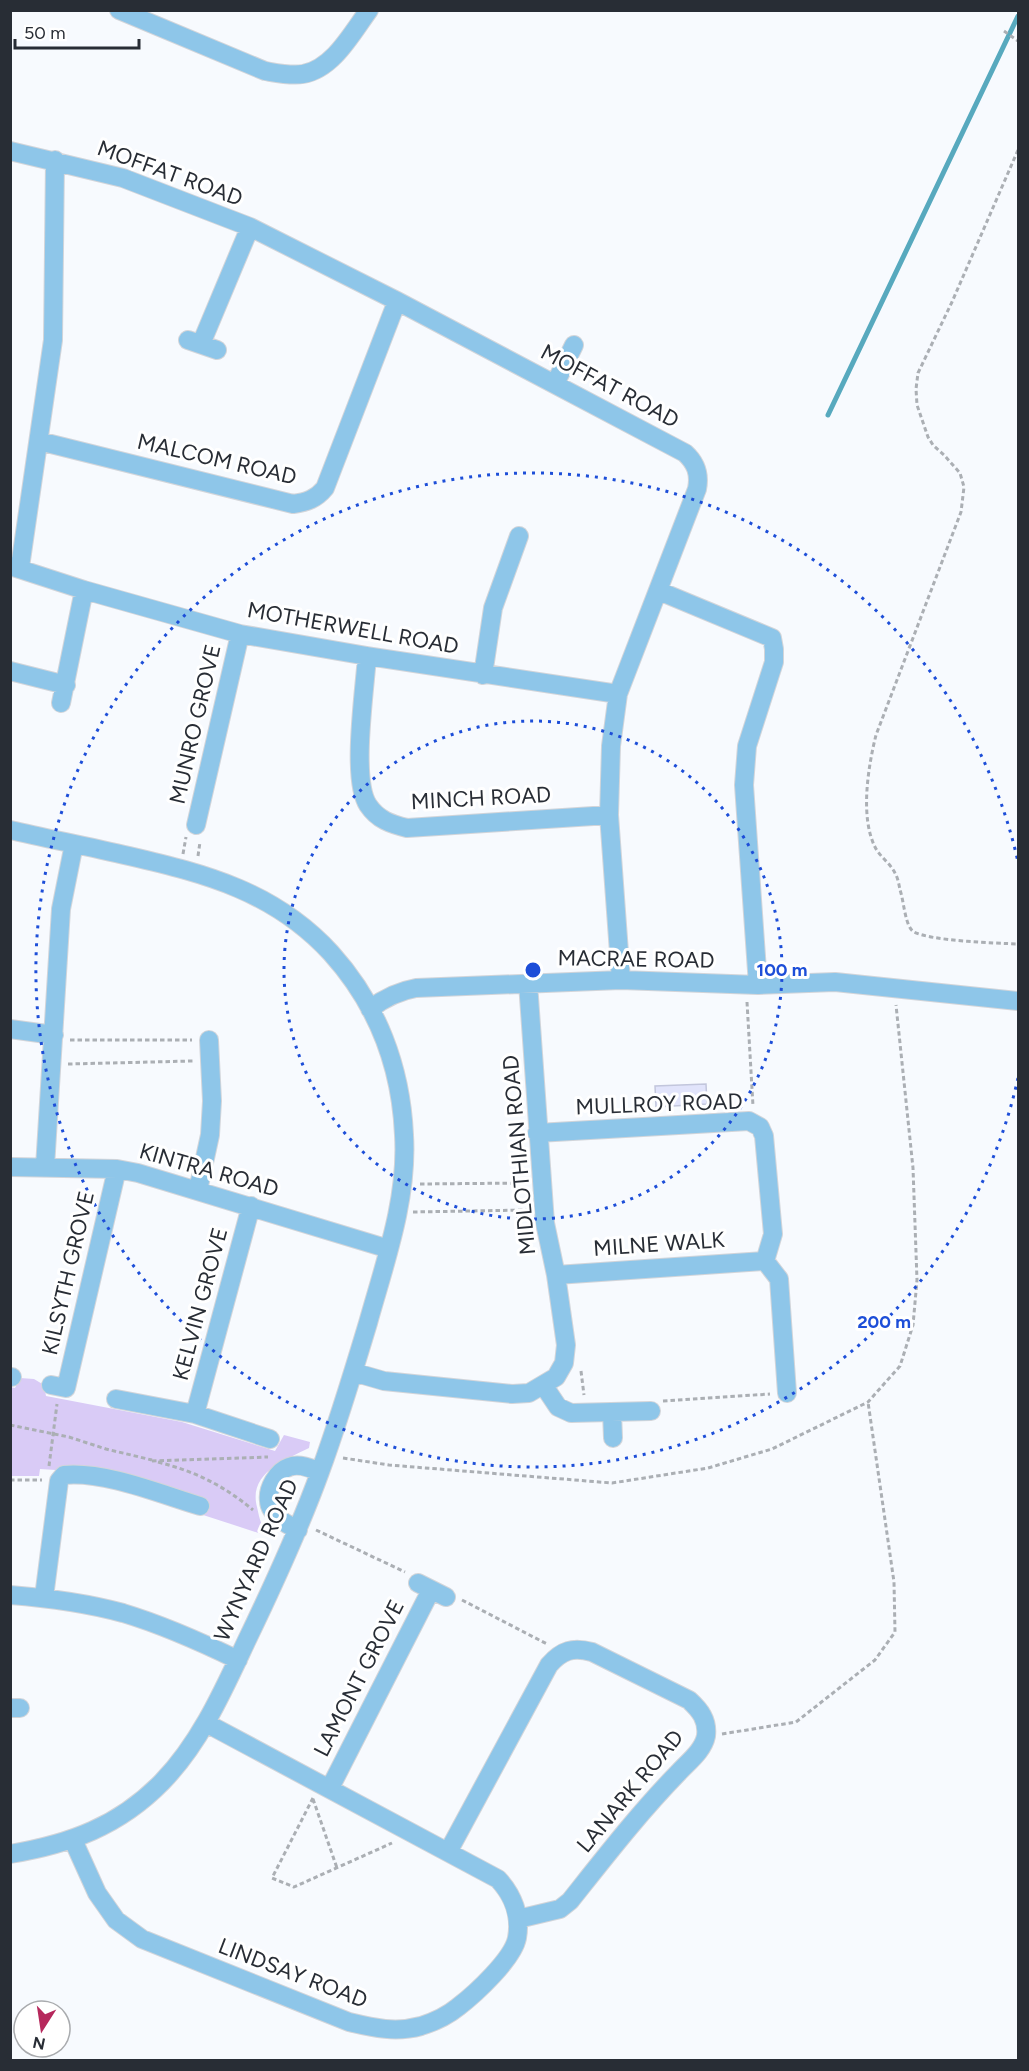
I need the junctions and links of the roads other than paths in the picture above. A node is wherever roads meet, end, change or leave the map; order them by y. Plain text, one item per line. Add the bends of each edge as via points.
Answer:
1 (119, 10) edge
2 (369, 10) edge
3 (10, 151) edge
4 (56, 160) junction
5 (250, 227) junction
6 (397, 301) junction
7 (202, 345) dead end
8 (574, 345) dead end
9 (555, 384) junction
10 (39, 441) junction
11 (519, 536) dead end
12 (15, 566) edge
13 (84, 590) junction
14 (659, 591) junction
15 (240, 634) junction
16 (368, 657) junction
17 (10, 671) edge
18 (483, 675) junction
19 (66, 685) junction
20 (618, 694) junction
21 (61, 703) dead end
22 (609, 815) junction
23 (196, 825) road end
24 (10, 830) edge
25 (74, 844) junction
26 (621, 980) junction
27 (528, 983) junction
28 (752, 985) junction
29 (1018, 1001) edge
30 (370, 1009) junction
31 (10, 1029) edge
32 (54, 1037) junction
33 (209, 1040) road end
34 (537, 1133) junction
35 (10, 1167) edge
36 (45, 1167) junction
37 (117, 1169) junction
38 (198, 1190) junction
39 (251, 1206) junction
40 (389, 1248) junction
41 (765, 1261) junction
42 (556, 1275) junction
43 (353, 1372) junction
44 (544, 1386) junction
45 (64, 1387) road end
46 (786, 1391) road end
47 (116, 1399) dead end
48 (652, 1406) road end
49 (612, 1412) junction
50 (195, 1414) junction
51 (613, 1438) dead end
52 (270, 1448) road end
53 (323, 1463) junction
54 (200, 1506) dead end
55 (299, 1526) junction
56 (439, 1592) road end
57 (10, 1595) edge
58 (44, 1597) junction
59 (238, 1660) junction
60 (206, 1723) junction
61 (321, 1789) junction
62 (73, 1840) junction
63 (448, 1852) junction
64 (10, 1854) edge
65 (518, 1919) junction

1 - 2 street via 265,71 303,74 326,64
3 - 4 street, MOFFAT ROAD
4 - 5 street, MOFFAT ROAD via 123,178
4 - 10 street via 53,340
5 - 6 street, MOFFAT ROAD
5 - 7 street
6 - 9 street, MOFFAT ROAD
6 - 10 street, MALCOM ROAD via 325,488 308,502 293,504
8 - 9 street
9 - 14 street, MOFFAT ROAD via 692,459 699,479
10 - 12 street
11 - 18 street via 493,608
12 - 13 street, MOTHERWELL ROAD
13 - 15 street, MOTHERWELL ROAD
13 - 19 street
14 - 20 street, MOFFAT ROAD
14 - 28 street via 772,638 774,662 747,746 744,785
15 - 16 street, MOTHERWELL ROAD
15 - 23 street, MUNRO GROVE
16 - 18 street, MOTHERWELL ROAD
16 - 22 street, MINCH ROAD via 360,777 367,804 377,816 407,828
17 - 19 street
18 - 20 street, MOTHERWELL ROAD
19 - 21 street
20 - 22 street, MOFFAT ROAD via 611,746
22 - 26 street, MOFFAT ROAD
24 - 25 street, WYNYARD ROAD
25 - 30 street, WYNYARD ROAD via 211,877 280,910 308,930 333,956
25 - 32 street via 61,909
26 - 27 street, MACRAE ROAD
26 - 28 street, MACRAE ROAD
27 - 30 street, MACRAE ROAD via 405,990
27 - 34 street, MIDLOTHIAN ROAD
28 - 29 street, MACRAE ROAD via 835,982
30 - 40 street, WYNYARD ROAD via 388,1046 401,1098 411,1180
31 - 32 street
32 - 36 street
33 - 38 street via 210,1135
34 - 41 street, MULLROY ROAD via 749,1121 760,1127 773,1234
34 - 42 street, MIDLOTHIAN ROAD via 544,1210
35 - 36 street, KINTRA ROAD
36 - 37 street, KINTRA ROAD
37 - 38 street, KINTRA ROAD
37 - 45 street, KILSYTH GROVE
38 - 39 street, KINTRA ROAD
39 - 40 street, KINTRA ROAD
39 - 50 street, KELVIN GROVE
40 - 43 street, WYNYARD ROAD
41 - 42 street, MILNE WALK
41 - 46 street via 779,1279
42 - 44 street, MIDLOTHIAN ROAD via 566,1345 564,1363 556,1377
43 - 44 street via 384,1380 512,1394 529,1394
43 - 53 street, WYNYARD ROAD
44 - 49 street via 564,1411
47 - 50 street
48 - 49 street
49 - 51 street
50 - 52 street
53 - 55 street, WYNYARD ROAD
53 - 55 street via 290,1466 278,1472 272,1486 268,1500 272,1509 279,1519
54 - 58 street via 162,1487 77,1474 53,1481
55 - 59 street, WYNYARD ROAD
56 - 61 street, LAMONT GROVE
57 - 58 street
58 - 59 street via 125,1614
59 - 60 street, WYNYARD ROAD
60 - 61 street
60 - 62 street, WYNYARD ROAD via 161,1783 121,1816
61 - 63 street
62 - 64 street, WYNYARD ROAD
62 - 65 street, LINDSAY ROAD via 97,1893 116,1920 142,1939 349,2022 379,2029 398,2031 420,2026 439,2020 458,2007 509,1955 517,1940
63 - 65 street via 498,1879 511,1896
63 - 65 street, LANARK ROAD via 549,1665 566,1650 592,1652 689,1700 701,1710 706,1737 700,1749 652,1800 570,1901 560,1909

